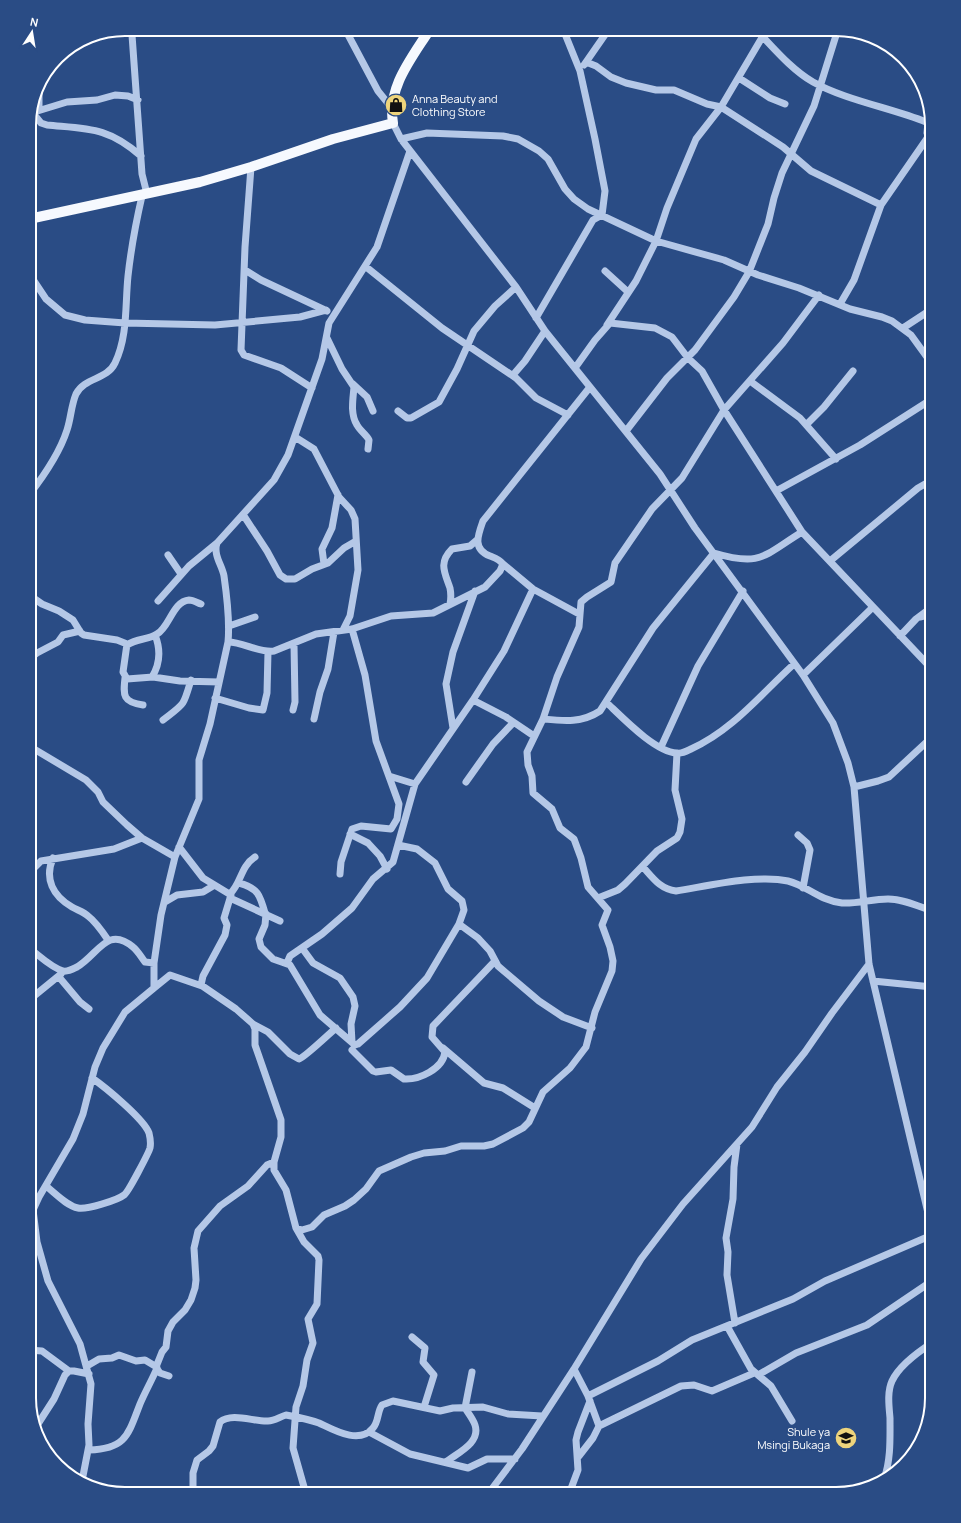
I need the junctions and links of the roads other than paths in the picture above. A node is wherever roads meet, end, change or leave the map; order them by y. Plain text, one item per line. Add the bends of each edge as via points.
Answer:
1 (132, 36) edge
2 (349, 36) edge
3 (425, 36) edge
4 (565, 36) edge
5 (604, 36) edge
6 (836, 36) edge
7 (763, 37) joint
8 (586, 62) junction
9 (580, 71) junction
10 (739, 78) junction
11 (821, 86) junction
12 (138, 100) junction
13 (785, 104) dead end
14 (391, 107) junction
15 (721, 108) junction
16 (37, 111) edge
17 (37, 116) edge
18 (925, 120) edge
19 (392, 123) junction
20 (401, 139) junction
21 (925, 147) edge
22 (410, 151) junction
23 (791, 154) junction
24 (141, 156) junction
25 (251, 167) junction
26 (145, 195) junction
27 (881, 206) junction
28 (602, 215) junction
29 (36, 218) edge
30 (656, 241) junction
31 (365, 266) junction
32 (245, 270) junction
33 (605, 271) dead end
34 (749, 272) junction
35 (36, 283) edge
36 (516, 287) junction
37 (628, 292) junction
38 (819, 295) junction
39 (840, 304) junction
40 (326, 310) junction
41 (334, 313) junction
42 (925, 314) edge
43 (536, 318) junction
44 (241, 322) junction
45 (125, 323) junction
46 (607, 325) junction
47 (903, 328) junction
48 (545, 331) junction
49 (327, 338) junction
50 (467, 344) junction
51 (925, 355) edge
52 (688, 358) junction
53 (575, 368) junction
54 (853, 372) dead end
55 (513, 375) junction
56 (750, 381) junction
57 (352, 383) junction
58 (590, 387) junction
59 (312, 388) junction
60 (925, 403) edge
61 (373, 410) dead end
62 (724, 410) junction
63 (398, 411) dead end
64 (568, 415) junction
65 (807, 424) junction
66 (626, 431) junction
67 (295, 437) junction
68 (368, 448) dead end
69 (836, 460) junction
70 (925, 484) edge
71 (36, 486) edge
72 (670, 490) junction
73 (776, 491) junction
74 (338, 495) junction
75 (244, 516) junction
76 (802, 532) junction
77 (476, 540) junction
78 (356, 541) junction
79 (217, 543) junction
80 (714, 553) junction
81 (168, 555) dead end
82 (830, 561) junction
83 (324, 564) junction
84 (503, 564) junction
85 (181, 574) junction
86 (532, 589) junction
87 (475, 591) junction
88 (743, 591) junction
89 (36, 600) edge
90 (158, 601) dead end
91 (201, 604) dead end
92 (450, 604) junction
93 (873, 607) junction
94 (925, 612) edge
95 (579, 614) junction
96 (925, 616) edge
97 (255, 617) dead end
98 (916, 619) junction
99 (228, 626) junction
100 (352, 629) junction
101 (343, 630) junction
102 (80, 631) junction
103 (334, 632) junction
104 (155, 635) junction
105 (900, 636) junction
106 (228, 642) junction
107 (294, 644) junction
108 (127, 645) junction
109 (268, 652) junction
110 (36, 653) edge
111 (925, 661) edge
112 (794, 664) junction
113 (803, 675) junction
114 (152, 677) junction
115 (126, 678) junction
116 (191, 680) junction
117 (218, 682) junction
118 (215, 698) junction
119 (473, 700) junction
120 (606, 702) junction
121 (143, 705) dead end
122 (293, 710) dead end
123 (314, 719) dead end
124 (163, 720) dead end
125 (543, 720) junction
126 (514, 723) junction
127 (453, 728) junction
128 (534, 736) junction
129 (925, 743) edge
130 (661, 747) junction
131 (36, 750) edge
132 (677, 753) junction
133 (389, 776) junction
134 (466, 782) dead end
135 (415, 784) junction
136 (854, 787) junction
137 (350, 834) junction
138 (798, 835) dead end
139 (142, 838) junction
140 (398, 845) junction
141 (179, 847) junction
142 (175, 857) junction
143 (53, 858) junction
144 (255, 858) dead end
145 (36, 866) edge
146 (643, 867) junction
147 (387, 869) junction
148 (340, 874) dead end
149 (239, 883) junction
150 (213, 886) junction
151 (803, 888) junction
152 (230, 896) junction
153 (598, 898) junction
154 (862, 901) junction
155 (165, 902) junction
156 (925, 909) edge
157 (265, 914) junction
158 (280, 921) dead end
159 (459, 924) junction
160 (108, 940) junction
161 (302, 948) junction
162 (36, 953) edge
163 (495, 961) junction
164 (154, 963) junction
165 (287, 963) junction
166 (868, 964) junction
167 (64, 971) junction
168 (59, 977) junction
169 (873, 981) junction
170 (202, 986) junction
171 (925, 986) edge
172 (154, 988) junction
173 (36, 994) edge
174 (89, 1009) dead end
175 (252, 1024) junction
176 (336, 1028) junction
177 (592, 1028) junction
178 (352, 1042) junction
179 (443, 1048) junction
180 (352, 1050) dead end
181 (92, 1078) junction
182 (535, 1108) junction
183 (737, 1144) junction
184 (274, 1162) junction
185 (46, 1186) junction
186 (925, 1200) edge
187 (36, 1201) edge
188 (296, 1228) junction
189 (925, 1238) edge
190 (36, 1242) edge
191 (925, 1286) edge
192 (735, 1323) junction
193 (727, 1326) junction
194 (412, 1337) dead end
195 (925, 1348) edge
196 (36, 1351) edge
197 (87, 1366) junction
198 (157, 1368) junction
199 (574, 1369) junction
200 (69, 1371) junction
201 (472, 1372) dead end
202 (90, 1374) junction
203 (756, 1374) junction
204 (169, 1376) dead end
205 (589, 1398) junction
206 (424, 1407) junction
207 (465, 1408) junction
208 (542, 1416) junction
209 (295, 1417) junction
210 (792, 1421) dead end
211 (39, 1422) edge
212 (599, 1426) junction
213 (369, 1432) junction
214 (89, 1450) junction
215 (579, 1456) junction
216 (515, 1459) junction
217 (446, 1462) junction
218 (885, 1472) edge
219 (83, 1476) edge
220 (192, 1487) edge
221 (305, 1487) edge
222 (493, 1487) edge
223 (572, 1487) edge

1 - 12 street
2 - 14 street via 378,91
3 - 14 main road via 402,72
4 - 9 street
5 - 8 street
6 - 11 street
7 - 10 street
7 - 11 street via 789,63
8 - 9 street
8 - 15 street via 626,83 656,90 674,90
9 - 28 street via 603,179
10 - 13 street via 770,98
10 - 15 street
11 - 18 street
11 - 23 street via 808,121
12 - 16 street via 128,96 115,96 67,102
12 - 24 street
14 - 19 main road
15 - 23 street
15 - 30 street via 696,139
17 - 24 street via 41,123 47,125 93,130 112,135 126,142
19 - 20 street
19 - 25 main road via 333,139
20 - 22 street
20 - 28 street via 428,133 518,139 548,159 565,189 574,199
21 - 27 street
22 - 31 street via 385,229 373,256
22 - 36 street
23 - 27 street via 811,171
23 - 34 street via 777,185 768,224
24 - 26 street
25 - 26 main road
25 - 32 street
26 - 29 main road
26 - 45 street via 128,277
27 - 39 street via 854,280
28 - 30 street
28 - 43 street via 593,220
30 - 34 street via 724,260
30 - 37 street
31 - 41 street
31 - 50 street via 442,328
32 - 40 street
32 - 44 street
33 - 37 street
34 - 38 street
34 - 52 street via 734,297
35 - 45 street via 46,299 65,315 78,320
36 - 43 street
36 - 50 street via 480,322
37 - 46 street
38 - 39 street
38 - 56 street
39 - 47 street via 882,317
40 - 41 street
40 - 44 street via 300,317
41 - 49 street via 329,323
42 - 47 street
43 - 48 street
44 - 45 street via 214,325
44 - 59 street via 241,350 244,355 281,368
45 - 71 street via 119,354 114,365 108,373 87,382 79,389 64,438
46 - 52 street via 617,322 660,330 672,337
46 - 53 street
47 - 51 street
48 - 53 street
48 - 55 street
49 - 57 street
49 - 59 street
50 - 55 street
50 - 63 street via 457,369 437,404 411,418
52 - 62 street via 702,371
52 - 66 street via 667,378
53 - 58 street
54 - 65 street
55 - 64 street via 536,398
56 - 62 street
56 - 65 street
57 - 61 street via 367,397
57 - 68 street via 353,416 368,440
58 - 64 street
58 - 66 street
59 - 67 street
60 - 69 street
62 - 72 street via 689,468
62 - 73 street
64 - 77 street via 492,508 483,521
65 - 69 street
66 - 72 street
67 - 74 street via 314,449
67 - 75 street via 274,480
69 - 73 street
70 - 82 street
72 - 80 street
72 - 95 street via 652,509 623,549 613,566 610,582 583,599
73 - 76 street
74 - 78 street via 354,514
74 - 83 street via 332,528 322,549
75 - 79 street
75 - 83 street via 268,551 280,575 286,579 295,579
76 - 80 street via 757,559 740,560
76 - 82 street
77 - 84 street via 484,554
77 - 92 street via 470,546 452,549 445,559 443,567 450,591
78 - 83 street via 347,545
78 - 101 street via 356,588 350,616
79 - 85 street
79 - 99 street via 216,554 224,574
80 - 88 street
80 - 120 street via 653,628
81 - 85 street
82 - 93 street
84 - 86 street
84 - 87 street via 488,584
85 - 90 street
86 - 95 street
86 - 119 street via 511,640
87 - 92 street
87 - 127 street via 455,646 446,684
88 - 112 street
88 - 130 street via 698,666
89 - 102 street via 74,620
91 - 104 street via 190,600 184,602 161,632
92 - 100 street via 433,613 391,616
93 - 105 street
93 - 113 street
94 - 98 street
95 - 125 street via 579,626 557,677
96 - 98 street
97 - 99 street
98 - 105 street
99 - 106 street
100 - 101 street
100 - 133 street via 365,675 376,741
101 - 103 street
102 - 108 street via 84,635 117,640
102 - 110 street via 63,635 58,642
103 - 107 street via 308,636
103 - 123 street via 328,669
104 - 108 street via 140,638
104 - 114 street via 160,655
105 - 111 street
106 - 109 street via 237,642
106 - 117 street
107 - 109 street
107 - 122 street
108 - 115 street via 123,672
109 - 118 street via 267,693 263,710
112 - 113 street
112 - 132 street via 725,730 697,746
113 - 136 street via 833,723 846,756
114 - 115 street
114 - 116 street
115 - 121 street via 126,698 134,704
116 - 117 street
116 - 124 street via 184,704
117 - 118 street
118 - 141 street via 199,760 199,799
119 - 126 street
119 - 127 street
120 - 125 street via 600,711 590,718 578,721
120 - 130 street via 636,730
125 - 128 street
126 - 128 street
126 - 134 street via 493,744
127 - 135 street
128 - 153 street via 527,757 533,793 552,809 560,828 574,839 588,888
129 - 136 street via 889,776
130 - 132 street
131 - 139 street via 86,780 111,811
132 - 146 street via 675,790 682,826 677,838 660,849
133 - 135 street
133 - 137 street via 399,804 397,819 391,829 356,827
135 - 140 street
136 - 154 street
137 - 147 street via 371,846
137 - 148 street
138 - 151 street via 807,843 810,850
139 - 142 street
139 - 143 street via 114,849
140 - 147 street via 393,862
140 - 159 street via 416,849 435,863 448,889 462,902
141 - 142 street
141 - 150 street via 203,878
142 - 155 street
143 - 145 street via 41,861
143 - 160 street via 49,880 56,893 72,907 87,915
144 - 149 street via 245,866
146 - 151 street via 668,890 765,879 789,881
146 - 153 street via 618,890
147 - 161 street via 373,879 352,908
149 - 152 street
149 - 157 street via 248,885 258,892
150 - 152 street
150 - 155 street via 203,892 186,893
151 - 154 street via 829,900 843,903
152 - 157 street
152 - 170 street via 224,918 227,930 203,976
153 - 177 street via 608,910 602,924 613,961 612,971 595,1012
154 - 156 street via 901,900
154 - 166 street
155 - 164 street
157 - 158 street
157 - 165 street via 265,925 259,939 261,947 273,959
159 - 163 street via 478,938
159 - 178 street via 416,992 362,1043 355,1045
160 - 164 street via 116,938 126,943 133,947 145,962
160 - 167 street via 81,964
161 - 165 street via 290,956
161 - 178 street via 313,963 340,978 353,997 355,1006 351,1024
162 - 167 street
163 - 177 street via 554,1012
163 - 179 street via 433,1026 432,1037
164 - 172 street
165 - 176 street via 320,1015
166 - 169 street
166 - 183 street via 777,1087 752,1127
167 - 168 street
168 - 173 street
168 - 174 street
169 - 171 street
169 - 186 street
170 - 172 street via 170,975
170 - 175 street via 224,999
172 - 181 street via 120,1018 99,1055
175 - 176 street via 268,1032 290,1054 299,1059 305,1057
175 - 184 street via 255,1029 255,1045 281,1120 281,1137
176 - 178 street
177 - 182 street via 580,1056 542,1092
179 - 180 street via 444,1057 434,1070 406,1079 400,1078 391,1070 372,1071
179 - 182 street via 481,1080 504,1088
181 - 185 street via 83,1114 73,1139
181 - 185 street via 111,1092 144,1126 150,1137 150,1150 130,1188 121,1198 79,1209
182 - 188 street via 524,1128 493,1144 464,1145 445,1151 424,1152 383,1169 354,1200 324,1215 312,1227 302,1230
183 - 192 street via 733,1199 726,1238 727,1275
183 - 199 street via 683,1204 641,1259
184 - 188 street via 274,1170 286,1190
184 - 198 street via 267,1165 245,1189 220,1206 198,1231 194,1248 195,1288 185,1310 168,1331 166,1347
185 - 187 street
188 - 209 street via 299,1236 319,1260 317,1304 308,1319 313,1343
189 - 192 street
190 - 197 street via 48,1281 80,1344
191 - 203 street via 868,1325 796,1353
192 - 193 street
193 - 203 street
193 - 205 street via 692,1340
194 - 206 street via 425,1348 423,1362 434,1374
195 - 218 street via 909,1361 891,1384 889,1454
196 - 200 street via 42,1351
197 - 198 street via 99,1359 119,1355 136,1361 145,1360
197 - 202 street
198 - 204 street via 160,1373
198 - 214 street via 140,1403 134,1424 120,1442 108,1449
199 - 205 street
199 - 208 street
200 - 202 street
200 - 211 street
201 - 207 street
202 - 214 street via 92,1384 88,1419
203 - 210 street via 772,1386
203 - 212 street via 712,1391 694,1385 681,1386
205 - 212 street
205 - 215 street via 576,1440
206 - 207 street via 440,1411
206 - 213 street via 405,1402 386,1403 380,1407 376,1424
207 - 208 street via 483,1407 508,1414
207 - 217 street via 475,1424 473,1440 464,1450
208 - 216 street
209 - 213 street via 345,1434 363,1435
209 - 220 street via 286,1415 266,1422 239,1418 223,1420 218,1426 213,1446 195,1463
209 - 221 street via 294,1455
212 - 215 street
213 - 217 street via 410,1454
214 - 219 street
215 - 223 street via 578,1470
216 - 217 street via 487,1459 468,1468
216 - 222 street

